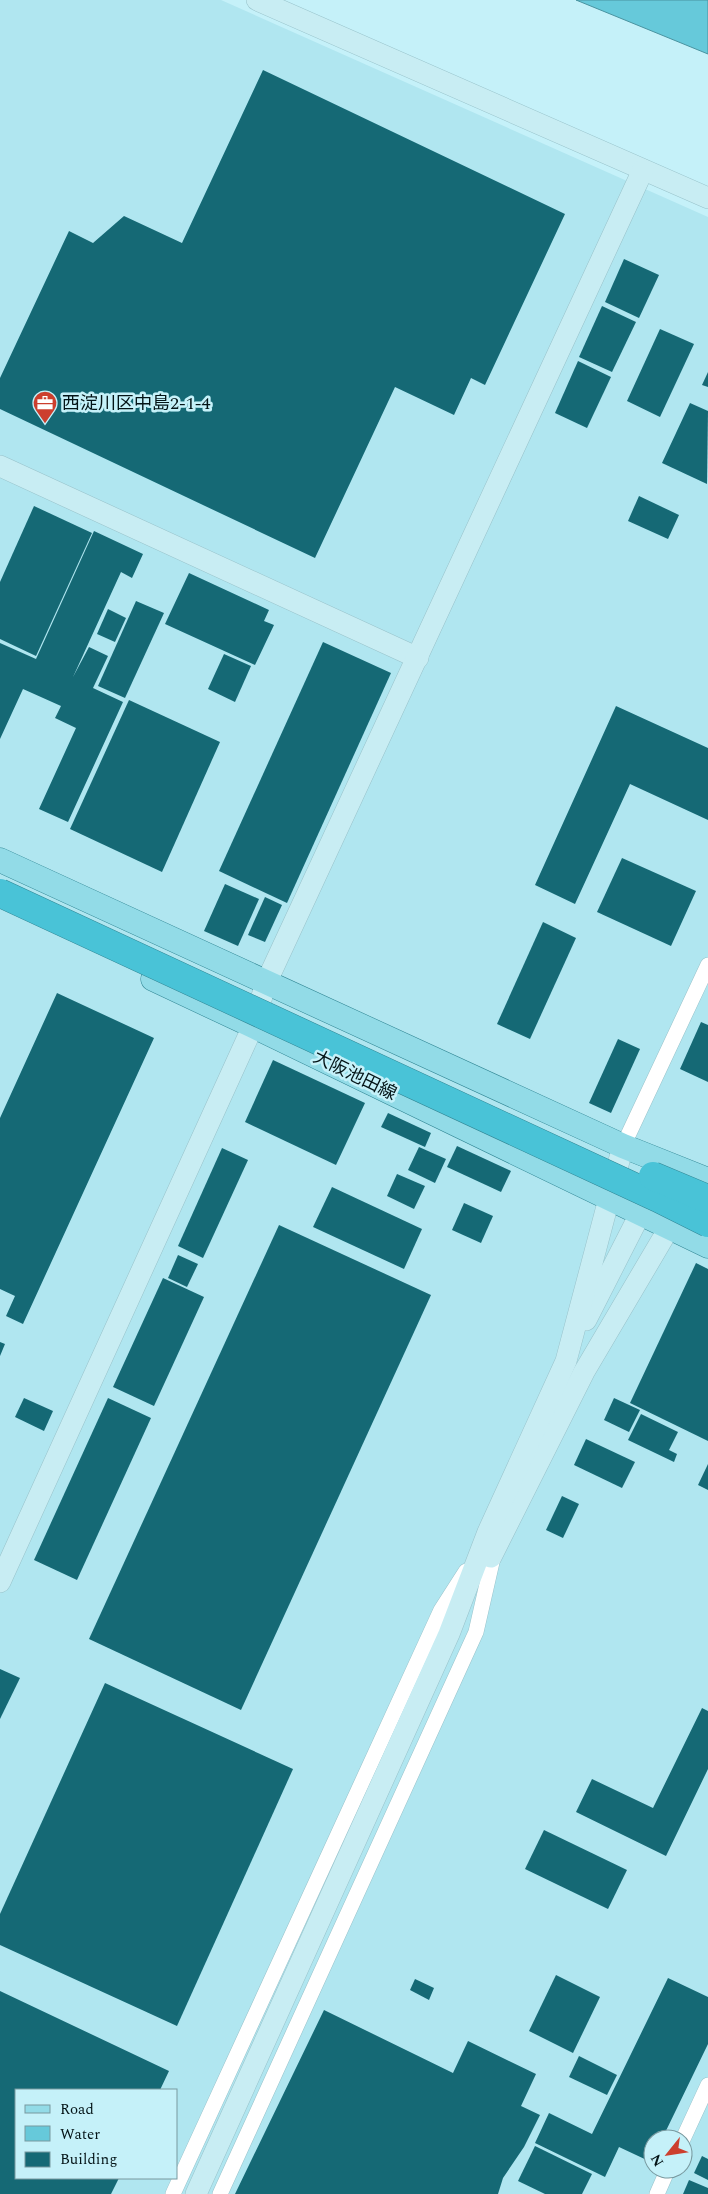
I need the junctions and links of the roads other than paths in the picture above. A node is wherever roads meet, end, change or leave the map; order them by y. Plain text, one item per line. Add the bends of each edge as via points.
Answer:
1 (257, 0) edge
2 (643, 170) junction
3 (708, 198) edge
4 (0, 466) edge
5 (418, 658) junction
6 (0, 860) edge
7 (0, 874) edge
8 (0, 893) edge
9 (0, 908) edge
10 (708, 965) edge
11 (266, 983) junction
12 (253, 1026) junction
13 (624, 1146) junction
14 (708, 1181) edge
15 (708, 1190) edge
16 (609, 1199) junction
17 (708, 1199) edge
18 (640, 1214) junction
19 (708, 1223) edge
20 (669, 1228) junction
21 (708, 1246) edge
22 (566, 1361) junction
23 (489, 1547) junction
24 (0, 1582) edge
25 (708, 2085) edge
26 (687, 2129) edge
27 (664, 2179) edge
28 (173, 2194) edge
29 (196, 2194) edge
30 (220, 2194) edge
31 (657, 2194) edge

1 - 2 street
2 - 3 street
2 - 5 street
4 - 5 street
5 - 11 street
6 - 11 main road
7 - 17 highway, bridge
8 - 19 highway, bridge
9 - 12 main road, 大阪池田線
10 - 13 street
11 - 12 street
11 - 13 main road
12 - 16 main road, 大阪池田線
12 - 24 street
13 - 14 main road
13 - 16 street
14 - 18 street via 672,1187 652,1199
15 - 20 street
16 - 18 main road, 大阪池田線
16 - 22 street
18 - 20 main road, 大阪池田線
18 - 22 street
20 - 21 main road, 大阪池田線
20 - 23 street via 584,1372
22 - 23 street
23 - 28 street via 441,1610
23 - 29 street
23 - 30 street via 476,1632
25 - 26 street
27 - 31 street

